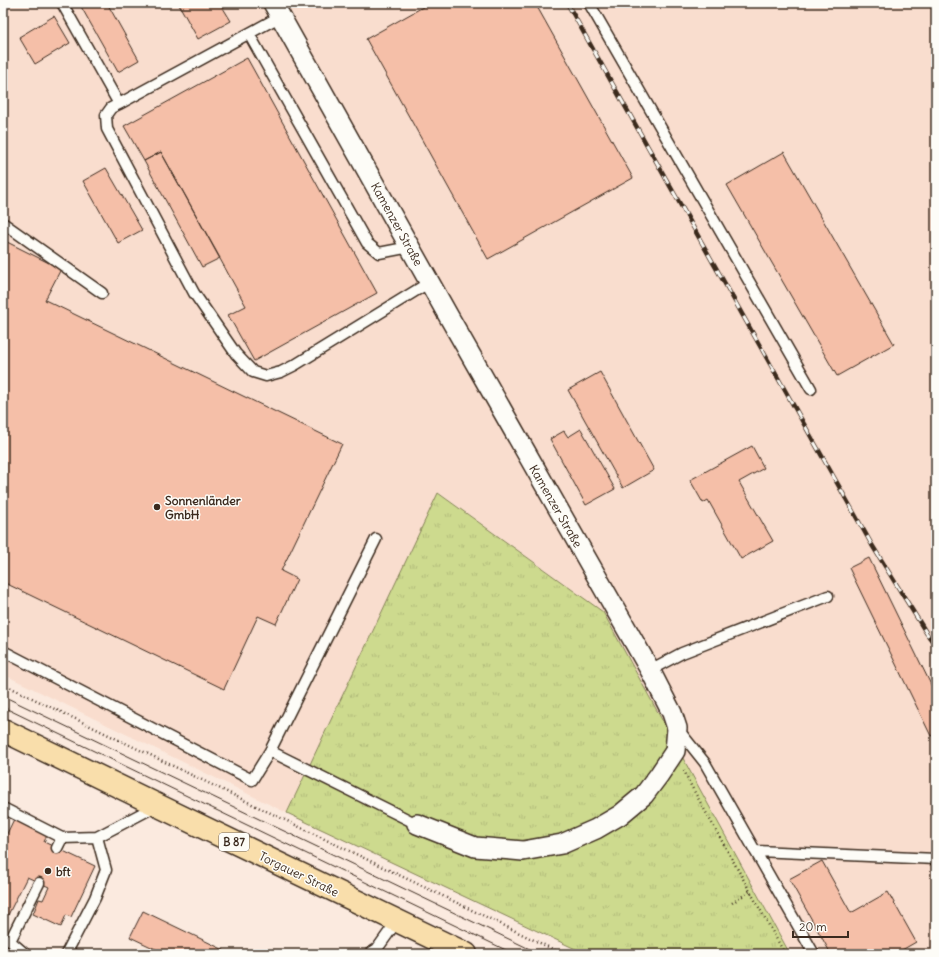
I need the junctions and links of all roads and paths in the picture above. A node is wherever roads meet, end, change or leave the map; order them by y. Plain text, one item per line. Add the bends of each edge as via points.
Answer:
1 (62, 3) edge
2 (590, 3) edge
3 (277, 10) edge
4 (249, 34) junction
5 (119, 104) junction
6 (3, 222) edge
7 (410, 247) junction
8 (430, 282) junction
9 (102, 293) dead end
10 (811, 389) dead end
11 (376, 539) dead end
12 (828, 596) dead end
13 (3, 650) edge
14 (650, 670) junction
15 (3, 684) edge
16 (677, 728) junction
17 (3, 730) edge
18 (270, 751) junction
19 (675, 751) junction
20 (157, 805) junction
21 (3, 808) edge
22 (417, 824) joint
23 (97, 837) junction
24 (62, 838) junction
25 (57, 848) dead end
26 (755, 851) junction
27 (936, 859) edge
28 (39, 882) dead end
29 (750, 891) junction
30 (732, 902) dead end
31 (397, 921) junction
32 (6, 940) edge
33 (374, 952) edge
34 (24, 954) edge
35 (66, 954) edge
36 (466, 954) edge
37 (563, 954) edge
38 (785, 954) edge
39 (814, 954) edge

1 - 5 lane
2 - 10 lane
3 - 4 lane
3 - 7 street, Kamenzer Straße
4 - 5 lane
4 - 7 lane via 366,243 379,253
5 - 8 lane via 111,108 106,115 107,129 194,293 236,354 253,372 266,376 295,365
6 - 9 lane
7 - 8 street, Kamenzer Straße
8 - 14 street, Kamenzer Straße
11 - 18 lane
12 - 14 lane via 682,653
13 - 18 lane via 252,780
14 - 16 street, Kamenzer Straße
15 - 37 path
16 - 19 street, Kamenzer Straße
16 - 26 lane via 705,763
17 - 20 main road, Torgauer Straße / B 87
18 - 22 lane
19 - 22 street, Kamenzer Straße via 644,795 620,815 562,844 523,850 475,847
19 - 29 path via 689,782
20 - 23 lane
20 - 31 main road, Torgauer Straße / B 87
21 - 24 lane
23 - 24 lane
23 - 35 lane via 106,870 95,898
24 - 25 lane
26 - 27 lane
26 - 39 lane
28 - 32 lane
29 - 30 path
29 - 38 path
31 - 33 lane
31 - 36 main road, Torgauer Straße / B 87
32 - 34 lane

